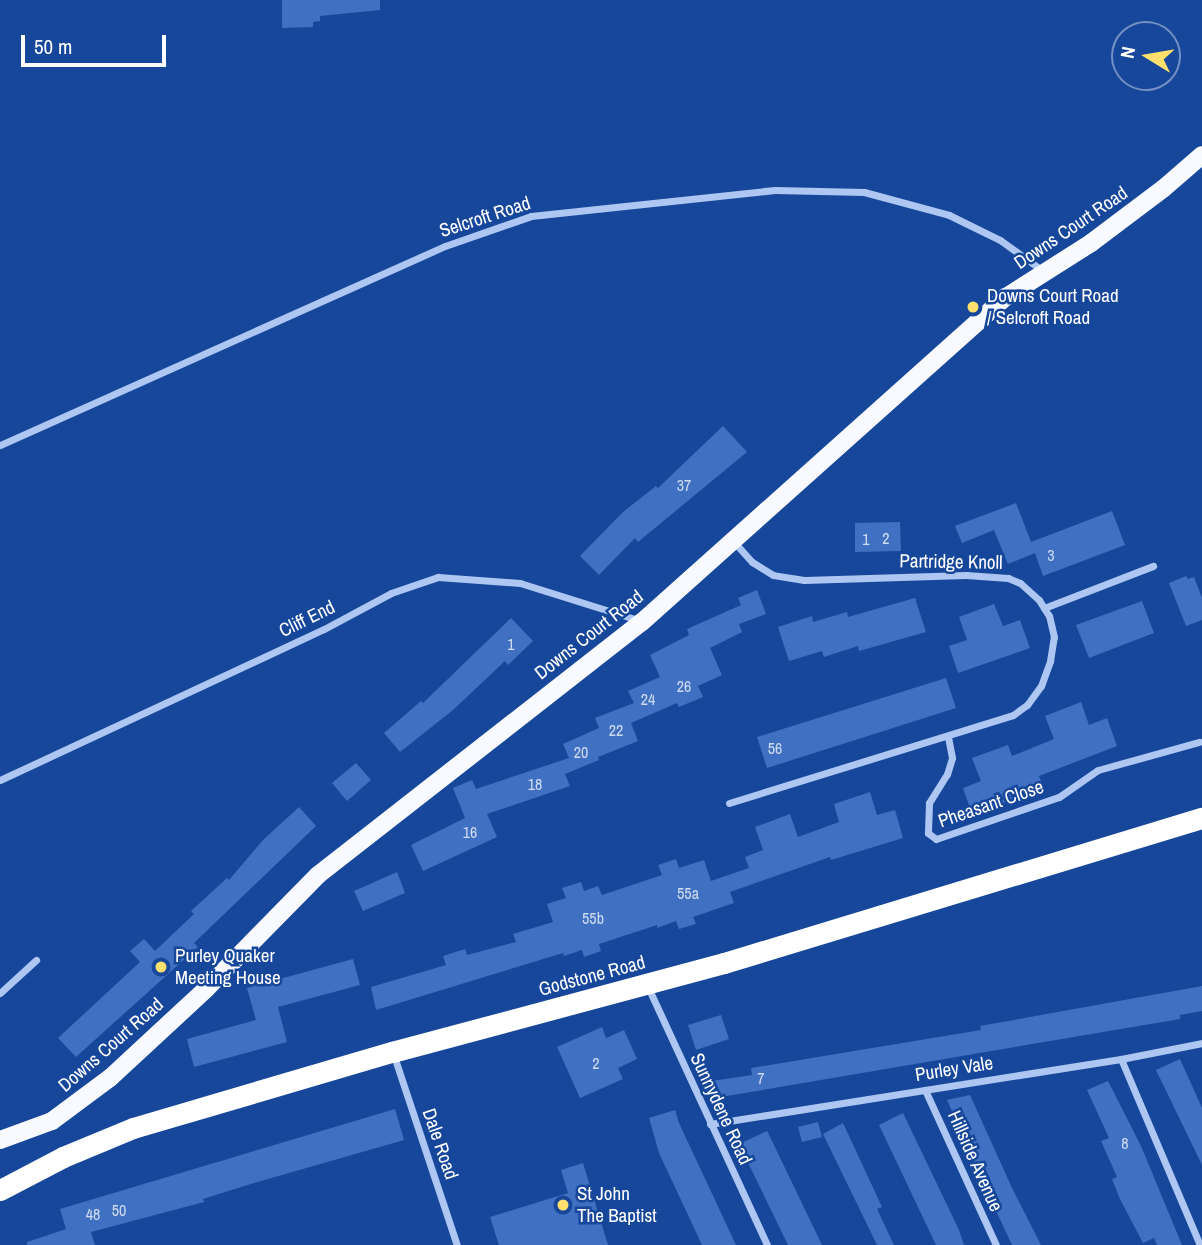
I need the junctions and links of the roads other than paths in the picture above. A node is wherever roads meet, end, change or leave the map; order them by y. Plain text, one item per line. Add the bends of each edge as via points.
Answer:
1 (1202, 155) edge
2 (1044, 271) junction
3 (0, 445) edge
4 (733, 541) junction
5 (1153, 566) dead end
6 (1044, 608) junction
7 (642, 621) junction
8 (948, 737) junction
9 (1199, 742) dead end
10 (0, 779) edge
11 (729, 803) dead end
12 (1202, 818) edge
13 (36, 960) dead end
14 (647, 985) junction
15 (0, 993) edge
16 (1202, 1043) edge
17 (392, 1052) junction
18 (1121, 1059) junction
19 (925, 1090) junction
20 (710, 1124) junction
21 (0, 1140) edge
22 (0, 1190) edge
23 (457, 1245) edge
24 (768, 1245) edge
25 (996, 1245) edge
26 (1200, 1245) edge

1 - 2 main road, Downs Court Road via 1101,235
2 - 3 street, Selcroft Road via 1000,240 949,215 864,192 775,190 531,216 445,246
2 - 4 main road, Downs Court Road via 970,328
4 - 6 street, Partridge Knoll via 752,562 773,575 804,580 995,576 1020,583
4 - 7 main road, Downs Court Road
5 - 6 street
6 - 8 street, Partridge Knoll via 1052,625 1053,650 1034,697 1013,715
7 - 10 street, Cliff End via 520,583 438,577 391,593 324,629
7 - 21 main road, Downs Court Road via 318,874 206,989 110,1078 52,1121
8 - 9 street, Pheasant Close via 952,758 929,803 928,833 936,839 1059,797 1098,771
8 - 11 street, Partridge Knoll
12 - 14 highway, Godstone Road
13 - 15 street
14 - 17 highway, Godstone Road
14 - 20 street, Sunnydene Road
16 - 18 street, Purley Vale
17 - 22 highway, Godstone Road via 133,1128
17 - 23 street, Dale Road
18 - 19 street, Purley Vale
18 - 26 street
19 - 20 street, Purley Vale
19 - 25 street, Hillside Avenue
20 - 24 street, Sunnydene Road

